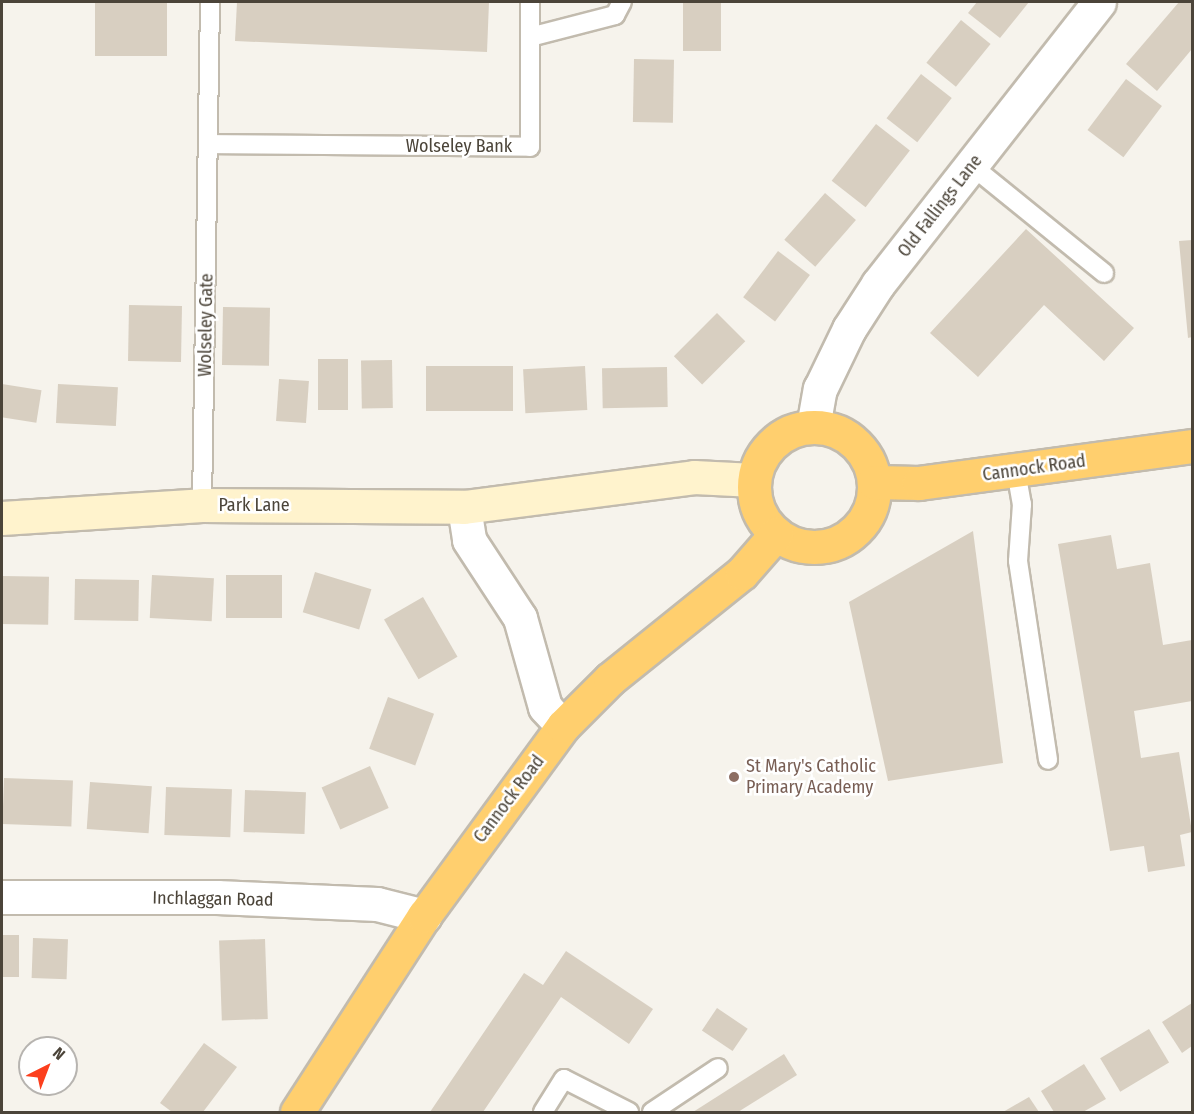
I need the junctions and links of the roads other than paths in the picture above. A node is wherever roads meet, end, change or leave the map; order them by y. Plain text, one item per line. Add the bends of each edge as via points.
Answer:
1 (210, 2) edge
2 (530, 2) edge
3 (622, 2) edge
4 (1099, 2) edge
5 (530, 37) junction
6 (210, 144) junction
7 (972, 166) junction
8 (1104, 273) dead end
9 (813, 427) junction
10 (1192, 446) edge
11 (1016, 471) junction
12 (754, 480) junction
13 (874, 482) junction
14 (2, 495) edge
15 (202, 505) junction
16 (465, 507) junction
17 (43, 513) junction
18 (2, 518) edge
19 (776, 534) junction
20 (563, 726) junction
21 (1048, 760) dead end
22 (2, 897) edge
23 (424, 916) junction
24 (718, 1068) dead end
25 (297, 1113) edge
26 (543, 1113) edge
27 (629, 1113) edge
28 (652, 1113) edge

1 - 6 lane, Wolseley Gate
2 - 5 lane
3 - 5 lane via 615,15
4 - 7 street, Old Fallings Lane
5 - 6 lane, Wolseley Bank via 530,147
6 - 15 lane, Wolseley Gate
7 - 8 lane
7 - 9 street, Old Fallings Lane via 878,284 849,329 820,389
9 - 12 highway via 792,431 774,443 760,459
9 - 13 highway via 849,438 866,457
10 - 11 highway, Cannock Road
11 - 13 highway, Cannock Road via 919,483
11 - 21 lane via 1022,504 1018,561
12 - 16 street, Park Lane via 694,477
12 - 19 highway via 758,510
13 - 19 highway via 868,515 843,540 808,547
14 - 17 street, Park Lane
15 - 16 street, Park Lane
15 - 17 street, Park Lane
16 - 20 street via 469,540 520,618 545,707
17 - 18 street, Park Lane
19 - 20 highway, Cannock Road via 742,573 610,679
20 - 23 highway, Cannock Road
22 - 23 street, Inchlaggan Road via 217,897 377,904
23 - 25 highway, Cannock Road
24 - 28 lane
26 - 27 lane via 564,1079

